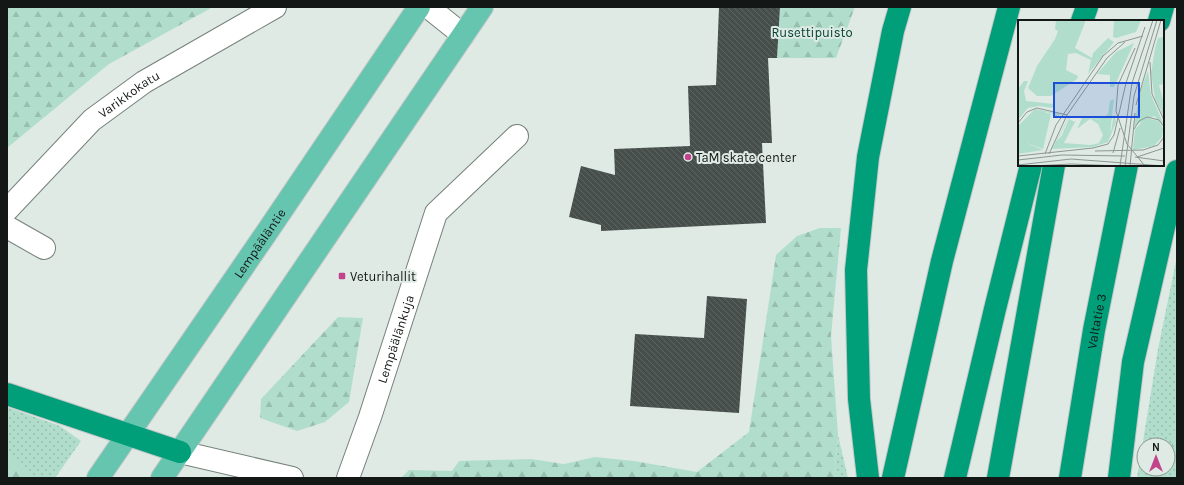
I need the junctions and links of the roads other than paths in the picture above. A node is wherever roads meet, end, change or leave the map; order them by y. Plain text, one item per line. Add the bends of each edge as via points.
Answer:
1 (275, 7) edge
2 (419, 7) edge
3 (428, 7) edge
4 (482, 7) edge
5 (900, 7) edge
6 (1009, 7) edge
7 (1087, 7) edge
8 (1162, 7) edge
9 (1083, 20) edge
10 (1159, 20) edge
11 (463, 35) junction
12 (517, 136) dead end
13 (1031, 166) edge
14 (1054, 166) edge
15 (1126, 166) edge
16 (1177, 171) edge
17 (7, 210) edge
18 (7, 227) edge
19 (44, 248) dead end
20 (7, 394) edge
21 (127, 435) junction
22 (180, 452) junction
23 (98, 478) edge
24 (162, 478) edge
25 (292, 478) edge
26 (348, 478) edge
27 (868, 478) edge
28 (893, 478) edge
29 (955, 478) edge
30 (998, 478) edge
31 (1070, 478) edge
32 (1119, 478) edge

1 - 17 street, Varikkokatu via 144,82 92,120
2 - 21 main road, Lempääläntie
3 - 11 street
4 - 11 main road
5 - 27 highway via 892,31 868,157 856,270 859,399
6 - 28 highway via 942,261
7 - 9 highway
8 - 10 highway
11 - 22 main road
12 - 26 street, Lempäälänkuja via 436,214
13 - 29 highway
14 - 30 highway
15 - 31 highway, Valtatie 3 via 1094,330
16 - 32 highway via 1134,362
18 - 19 street
20 - 21 highway
21 - 22 highway
21 - 23 main road, Lempääläntie
22 - 24 main road
22 - 25 street

